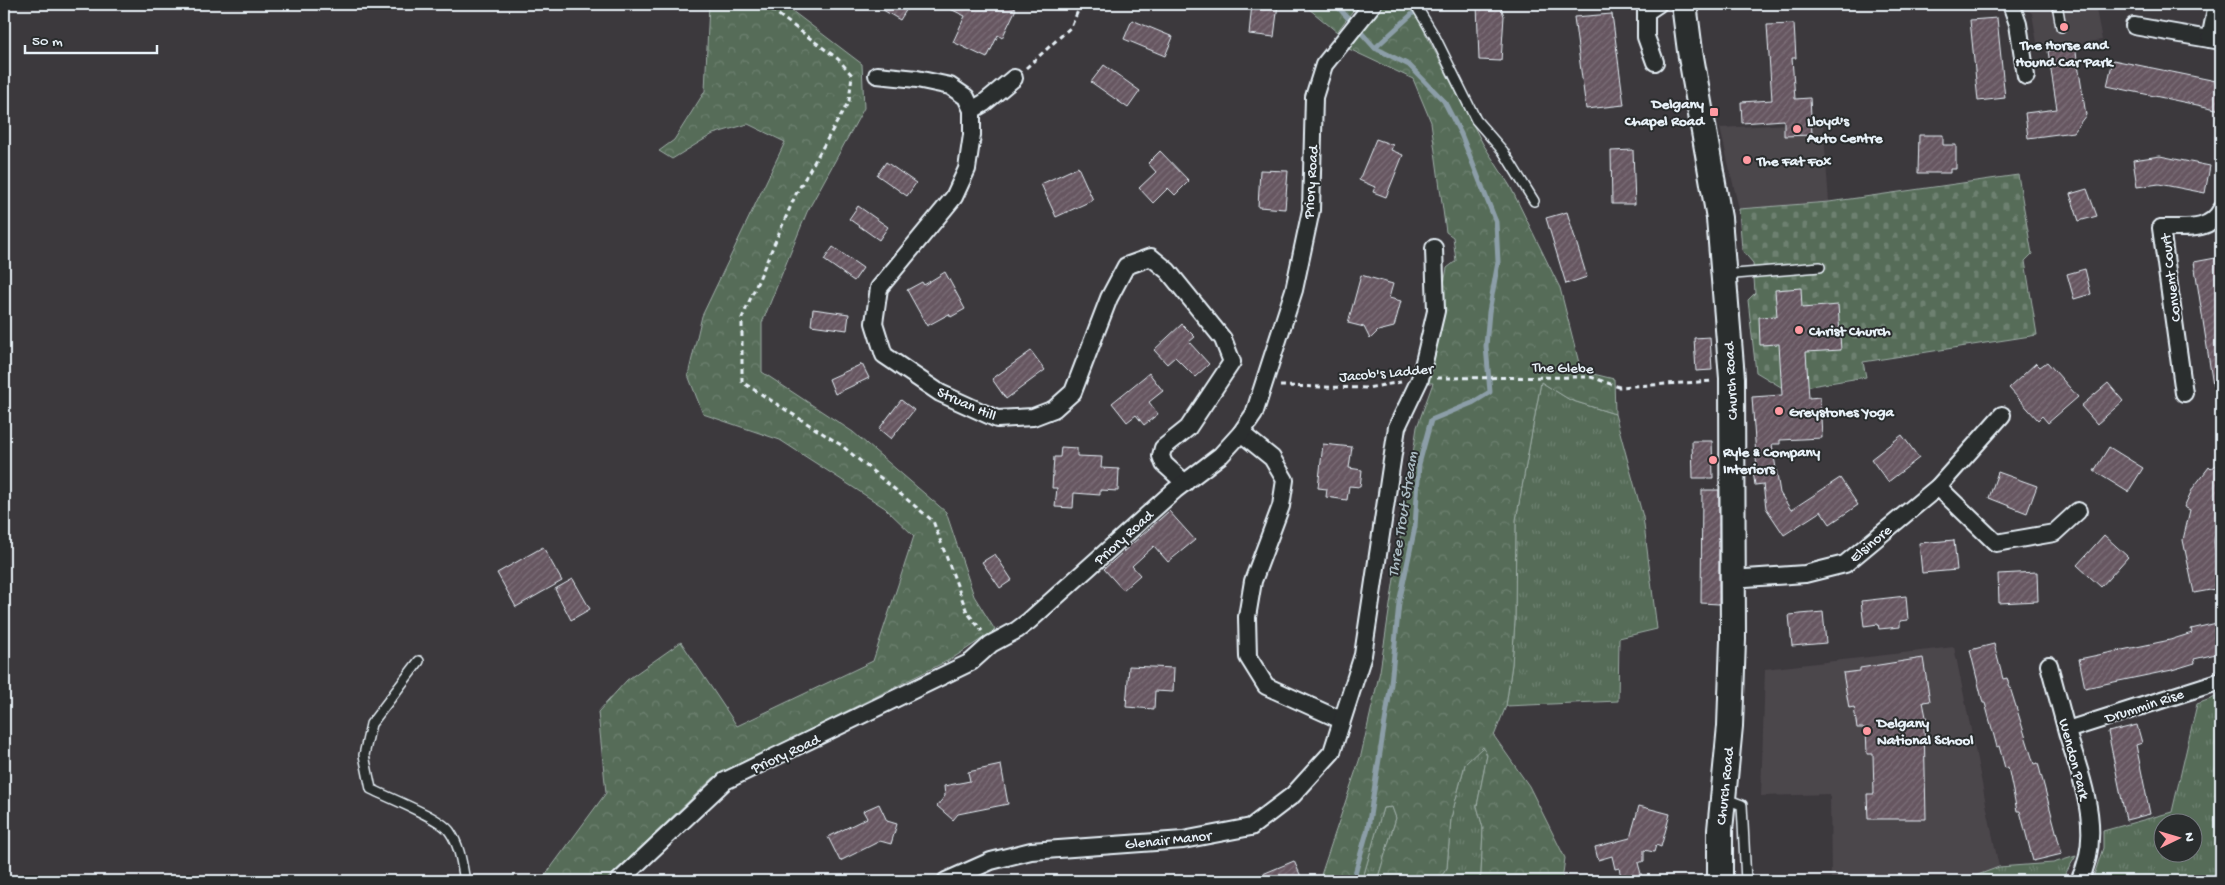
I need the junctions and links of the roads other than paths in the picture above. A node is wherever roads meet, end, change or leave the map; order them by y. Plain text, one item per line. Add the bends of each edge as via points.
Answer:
1 (1415, 4) edge
2 (1658, 4) edge
3 (1684, 4) edge
4 (2010, 4) edge
5 (2057, 4) edge
6 (2217, 4) edge
7 (1370, 6) edge
8 (2134, 26) dead end
9 (2061, 27) dead end
10 (2216, 40) edge
11 (1655, 62) dead end
12 (877, 75) dead end
13 (2026, 76) dead end
14 (1014, 78) road end
15 (972, 110) junction
16 (1534, 201) dead end
17 (2221, 210) edge
18 (1434, 248) dead end
19 (1820, 267) dead end
20 (1723, 275) junction
21 (2184, 393) dead end
22 (2002, 415) dead end
23 (1241, 433) junction
24 (1185, 483) junction
25 (1938, 487) junction
26 (2078, 511) dead end
27 (1731, 579) junction
28 (418, 661) dead end
29 (2049, 665) dead end
30 (2221, 681) edge
31 (1341, 720) junction
32 (2067, 730) junction
33 (1723, 798) junction
34 (465, 881) edge
35 (619, 881) edge
36 (946, 881) edge
37 (1720, 881) edge
38 (1746, 881) edge
39 (2079, 881) edge

1 - 16 lane via 1476,120 1503,151
2 - 11 street via 1646,12 1646,37
3 - 20 main road, Church Road via 1718,218
4 - 13 street via 2018,24
5 - 9 lane
6 - 10 street
7 - 23 street, Priory Road via 1324,65 1314,97 1311,210 1294,290 1254,414
8 - 10 street
12 - 15 street via 950,86 966,97
14 - 15 street
15 - 24 street, Struan Hill via 967,169 954,197 879,288 874,323 884,355 940,393 997,419 1033,418 1054,409 1073,392 1109,298 1126,266 1151,257 1168,270 1223,339 1232,362 1188,428 1163,448 1164,464
17 - 21 street, Convent Court via 2218,216 2200,228 2162,228
18 - 31 street, Glenair Manor via 1436,311 1420,379 1397,427 1363,655
19 - 20 lane
20 - 27 main road, Church Road via 1732,387
22 - 25 street, Elsinore
23 - 24 street, Priory Road
23 - 31 street via 1272,458 1285,480 1281,506 1254,581 1247,617 1248,656 1266,686
24 - 35 street, Priory Road via 1017,630 991,644 971,662 725,781
25 - 26 street via 1996,543 2054,533
25 - 27 street, Elsinore via 1845,564 1804,574
27 - 33 main road, Church Road via 1731,717
28 - 34 lane via 371,724 364,756 371,789 428,816 450,831 458,848
29 - 32 street, Wendon Park
30 - 32 street, Drummin Rise
31 - 36 street, Glenair Manor via 1332,752 1293,795 1251,827 1183,840 1031,851 991,861
32 - 39 street, Wendon Park via 2087,795 2091,837 2086,868
33 - 37 main road, Church Road
33 - 38 lane via 1742,805

